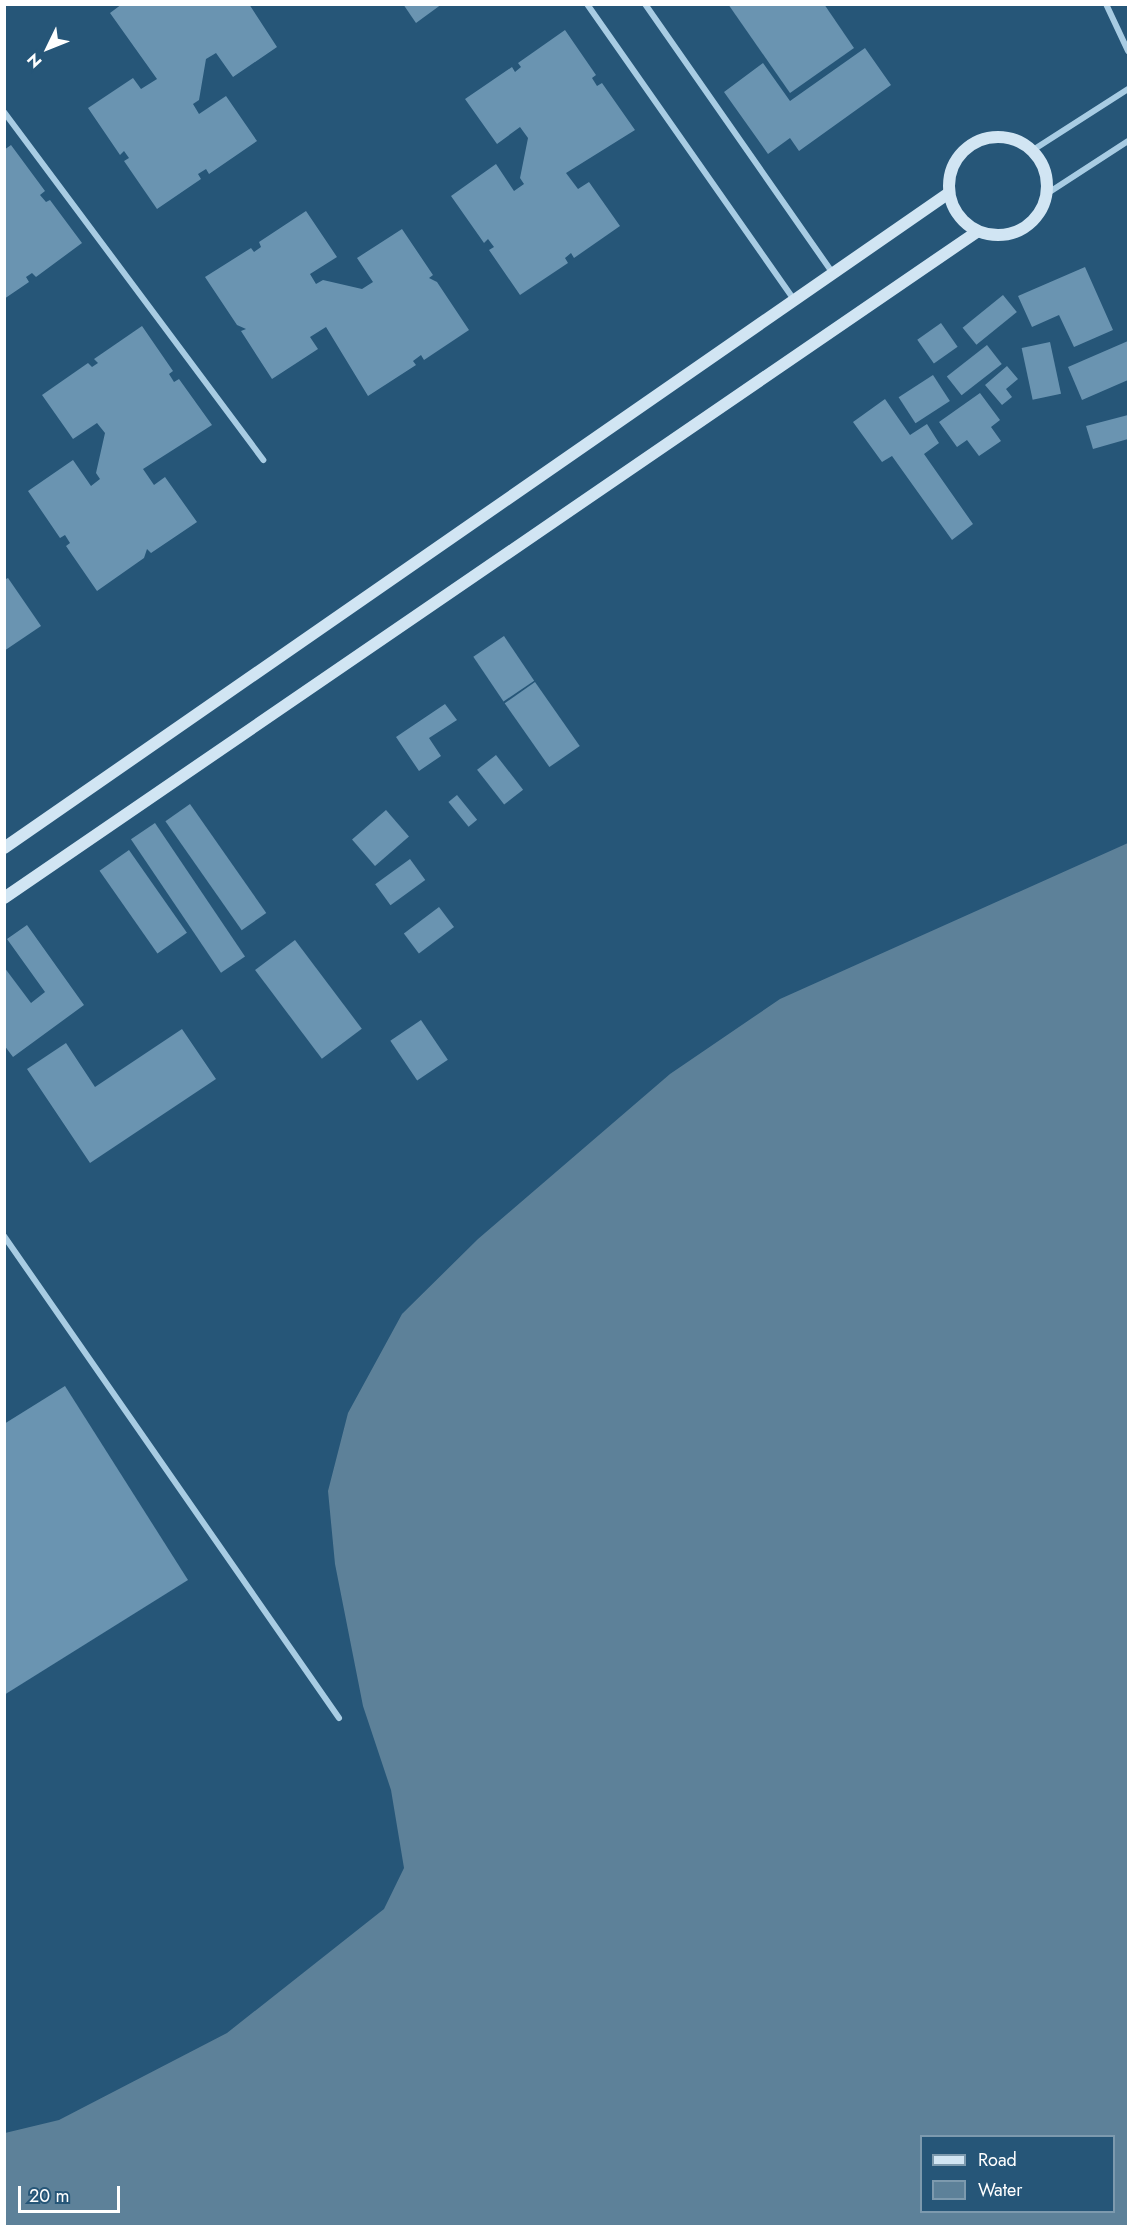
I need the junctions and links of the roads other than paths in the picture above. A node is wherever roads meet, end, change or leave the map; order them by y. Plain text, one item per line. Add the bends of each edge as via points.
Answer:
1 (587, 4) edge
2 (645, 4) edge
3 (1106, 4) edge
4 (1128, 51) edge
5 (1128, 89) edge
6 (4, 112) edge
7 (1128, 141) edge
8 (1033, 150) junction
9 (949, 193) junction
10 (1048, 193) junction
11 (978, 231) junction
12 (833, 273) junction
13 (794, 300) junction
14 (263, 460) dead end
15 (4, 848) edge
16 (4, 898) edge
17 (4, 1236) edge
18 (339, 1718) dead end

1 - 13 street
2 - 12 street
3 - 4 street
5 - 8 street
6 - 14 street
7 - 10 street
8 - 9 street via 1006,137 976,141 954,163
8 - 10 street via 1042,163
9 - 11 street via 959,215
9 - 12 street
10 - 11 street via 1044,207 1023,229 993,235
11 - 16 street
12 - 13 street
13 - 15 street
17 - 18 street

